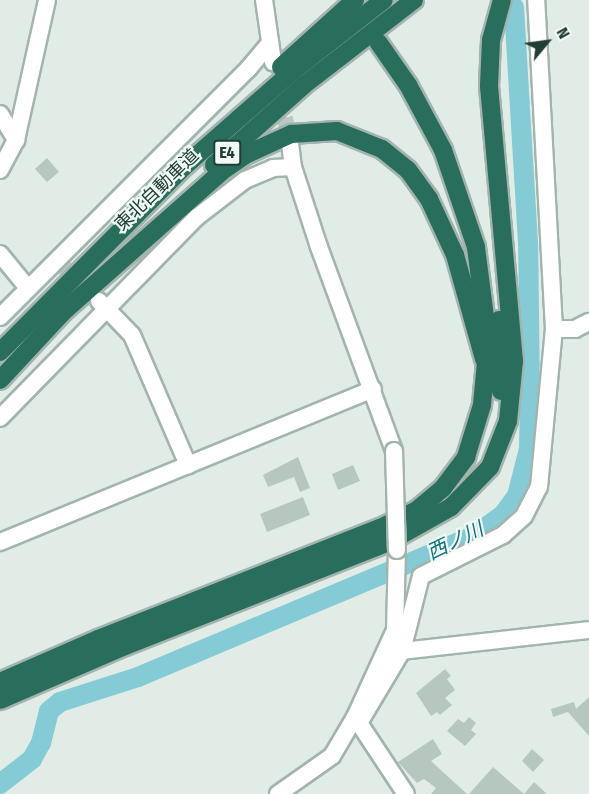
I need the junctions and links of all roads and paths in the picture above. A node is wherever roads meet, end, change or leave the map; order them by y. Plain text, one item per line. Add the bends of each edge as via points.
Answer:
1 (47, 0) edge
2 (264, 0) edge
3 (355, 0) edge
4 (384, 0) edge
5 (414, 0) edge
6 (502, 0) edge
7 (536, 0) edge
8 (270, 43) junction
9 (273, 62) dead end
10 (0, 114) edge
11 (16, 140) junction
12 (290, 143) tunnel mouth
13 (293, 167) junction
14 (0, 170) edge
15 (143, 206) junction
16 (0, 254) edge
17 (27, 287) junction
18 (103, 306) junction
19 (0, 317) edge
20 (54, 320) junction
21 (589, 322) edge
22 (554, 330) junction
23 (0, 352) edge
24 (484, 361) junction
25 (0, 380) edge
26 (373, 389) junction
27 (0, 418) edge
28 (188, 465) junction
29 (477, 481) junction
30 (0, 542) edge
31 (586, 634) edge
32 (402, 651) junction
33 (0, 682) edge
34 (0, 700) edge
35 (357, 720) junction
36 (278, 794) edge
37 (406, 794) edge

1 - 11 street
2 - 8 street
3 - 15 highway via 235,109
4 - 15 highway, 東北自動車道 / E4 via 284,79
5 - 20 highway, 東北自動車道 / E4 via 249,133
6 - 29 highway via 491,40 489,86 512,324 513,382 503,439 490,467
7 - 22 street
8 - 9 street
8 - 17 street via 60,263
10 - 11 street
11 - 14 street
12 - 13 street
13 - 18 street via 273,168 233,187
13 - 26 street via 359,359
15 - 23 highway, 東北自動車道 / E4
16 - 17 street
17 - 19 street
18 - 27 street
18 - 28 street via 132,335
20 - 24 highway via 245,155 291,134 337,131 382,149 408,170 429,199 454,255
20 - 25 highway, 東北自動車道 / E4
21 - 22 street via 575,329
22 - 32 street via 545,447 535,498 524,516 502,535 421,576
24 - 29 highway via 489,340 484,292 462,197 429,121 383,38 418,77 452,142 470,185 491,266 501,352 500,401
24 - 33 highway via 482,405 466,457 443,488 417,510
26 - 28 street
26 - 35 street, bridge via 394,451 395,630
28 - 30 street
29 - 34 highway via 451,507 389,542
31 - 32 street
32 - 35 street
35 - 36 street via 332,756
35 - 37 street

